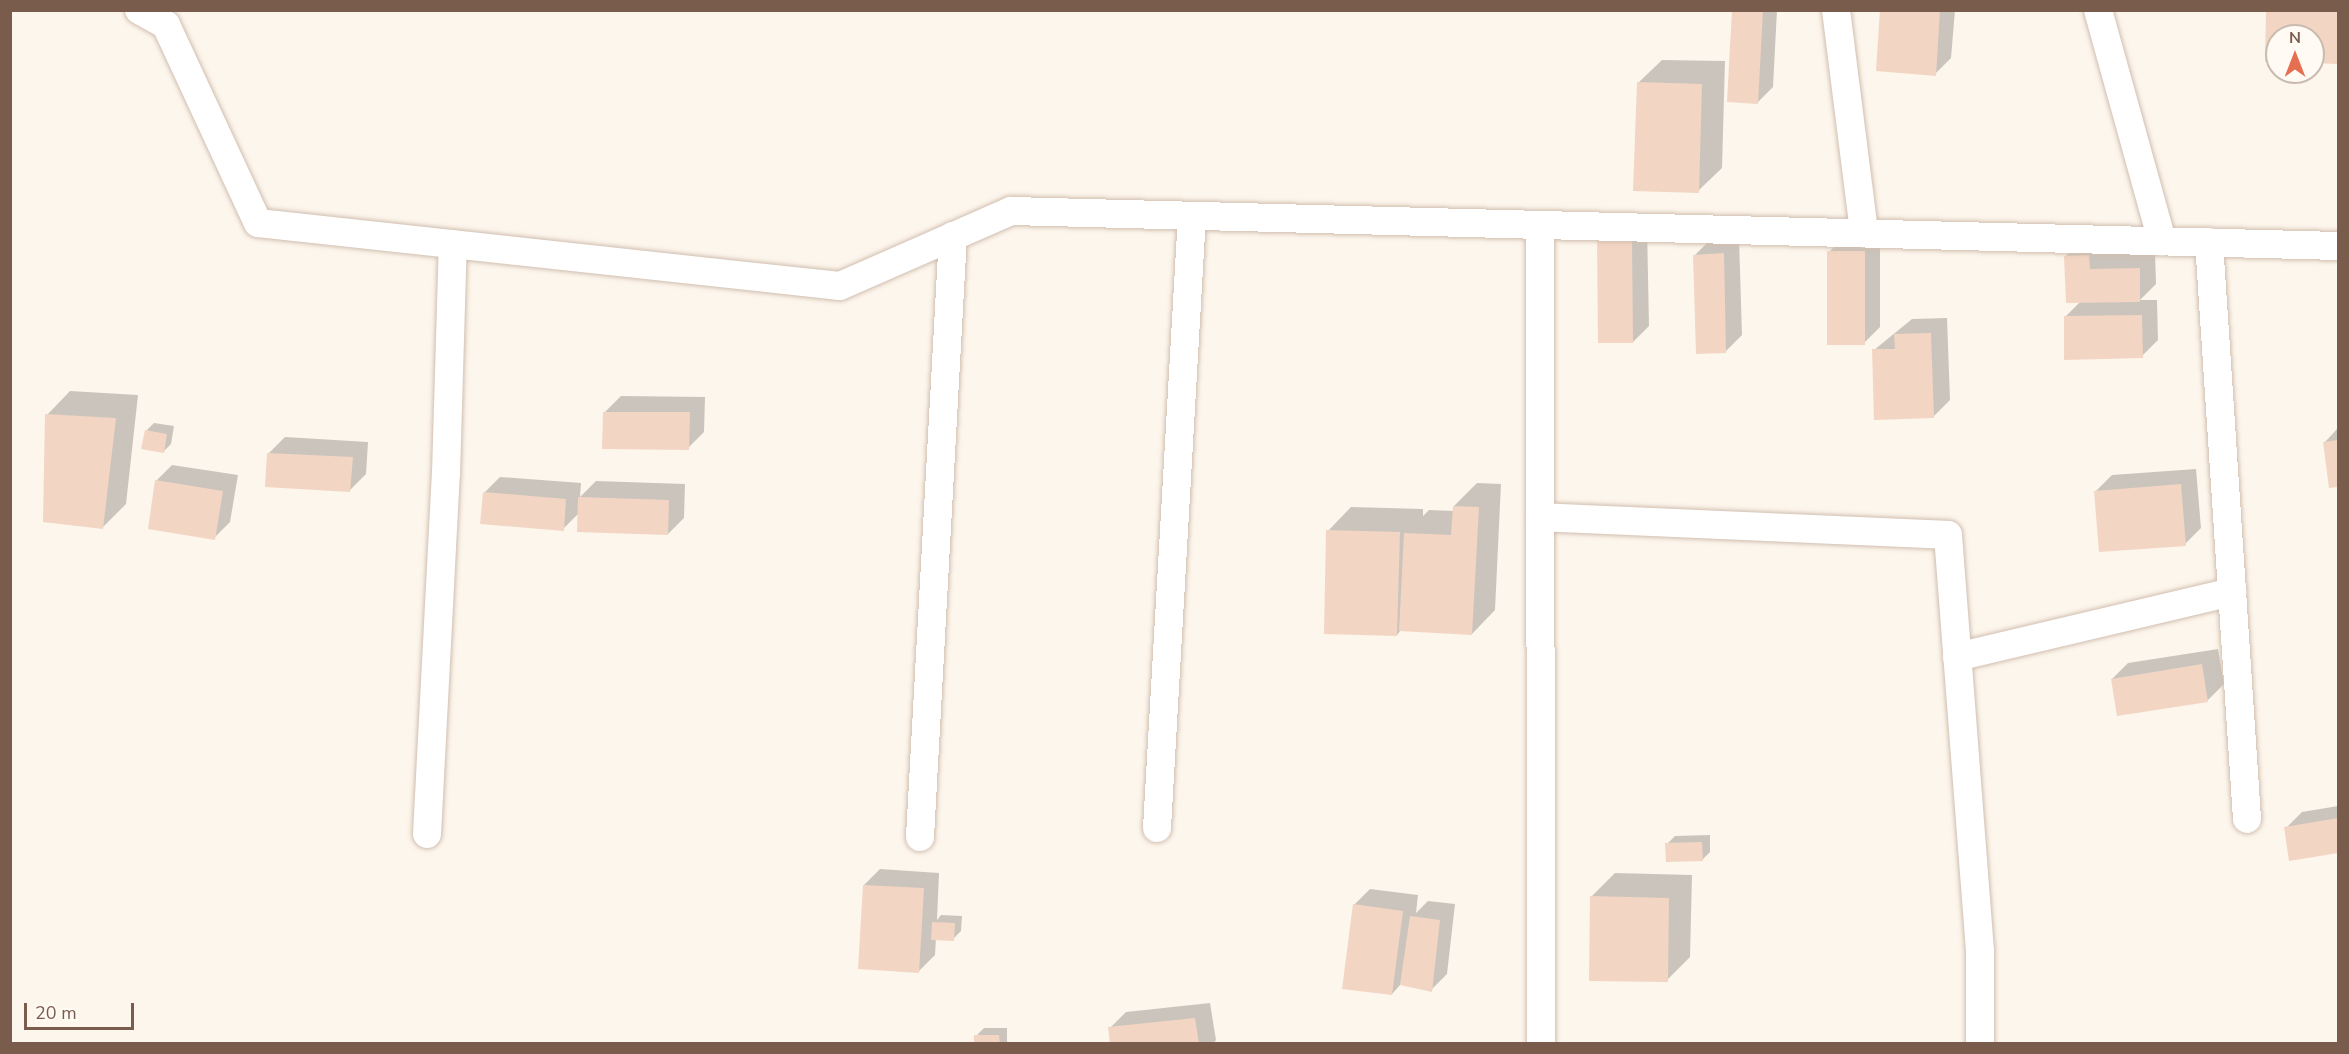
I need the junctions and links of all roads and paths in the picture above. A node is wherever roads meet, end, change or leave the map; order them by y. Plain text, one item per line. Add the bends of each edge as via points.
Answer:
1 (139, 10) edge
2 (1836, 10) edge
3 (2098, 10) edge
4 (1192, 216) junction
5 (1540, 225) junction
6 (1864, 233) junction
7 (953, 236) junction
8 (2162, 241) junction
9 (2209, 242) junction
10 (453, 244) junction
11 (2338, 246) edge
12 (1540, 517) junction
13 (2232, 592) junction
14 (1957, 657) junction
15 (2247, 819) dead end
16 (1157, 828) dead end
17 (427, 834) dead end
18 (920, 837) dead end
19 (1541, 1044) edge
20 (1980, 1044) edge

1 - 10 street via 166,25 258,223
2 - 6 street
3 - 8 street
4 - 5 street
4 - 7 street via 1011,211
4 - 16 street
5 - 6 street
5 - 12 street
6 - 8 street
7 - 10 street via 840,286
7 - 18 street
8 - 9 street
9 - 11 street
9 - 13 street
10 - 17 street via 446,474
12 - 14 street via 1948,535
12 - 19 street
13 - 14 street
13 - 15 street
14 - 20 street via 1980,952

